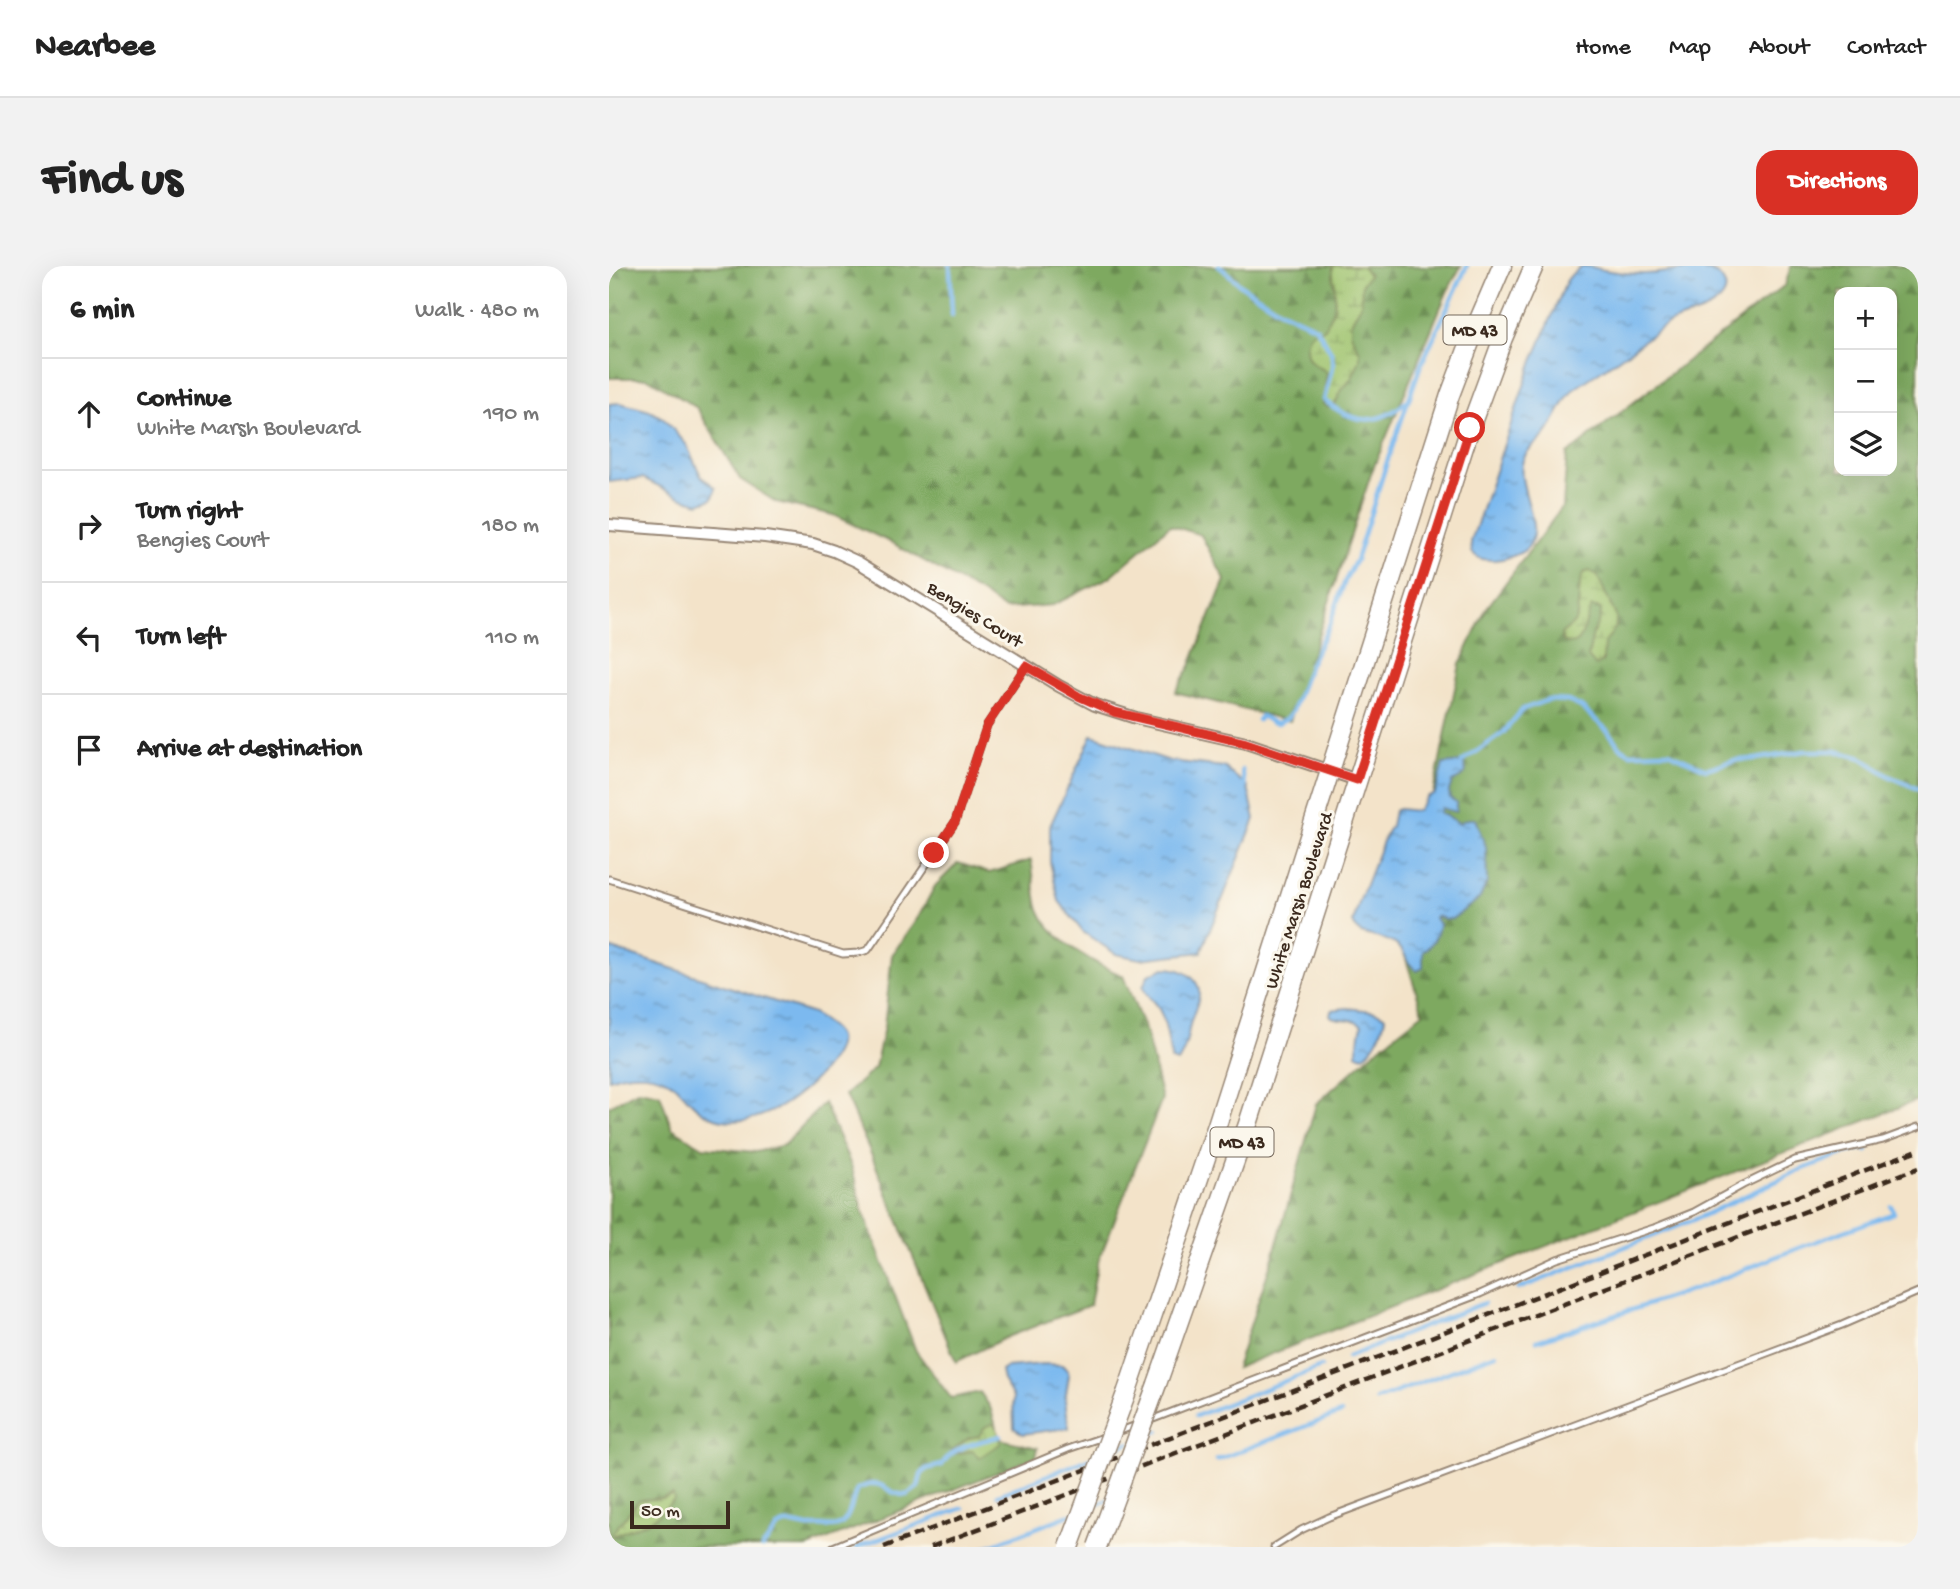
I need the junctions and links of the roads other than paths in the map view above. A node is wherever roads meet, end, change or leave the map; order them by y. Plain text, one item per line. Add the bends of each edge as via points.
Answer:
1 (1502, 266) edge
2 (1534, 266) edge
3 (609, 525) edge
4 (1026, 666) junction
5 (1330, 771) junction
6 (1357, 780) junction
7 (609, 879) edge
8 (1918, 1127) edge
9 (1918, 1292) edge
10 (833, 1547) edge
11 (1069, 1547) edge
12 (1097, 1547) edge
13 (1274, 1547) edge

1 - 5 main road, White Marsh Boulevard / MD 43 via 1450,395
2 - 6 main road, White Marsh Boulevard / MD 43 via 1486,382
3 - 4 street, Bengies Court via 790,540 834,551
4 - 5 street, Bengies Court via 1104,708 1236,740
4 - 7 lane via 987,725 955,822 868,950 843,954
5 - 6 street, Bengies Court
5 - 11 main road, White Marsh Boulevard / MD 43, bridge via 1217,1125
6 - 12 main road, White Marsh Boulevard / MD 43, bridge via 1248,1124
8 - 10 lane via 1795,1160 1694,1212 1557,1259 1455,1304 1068,1450
9 - 13 lane via 1842,1325 1329,1517

